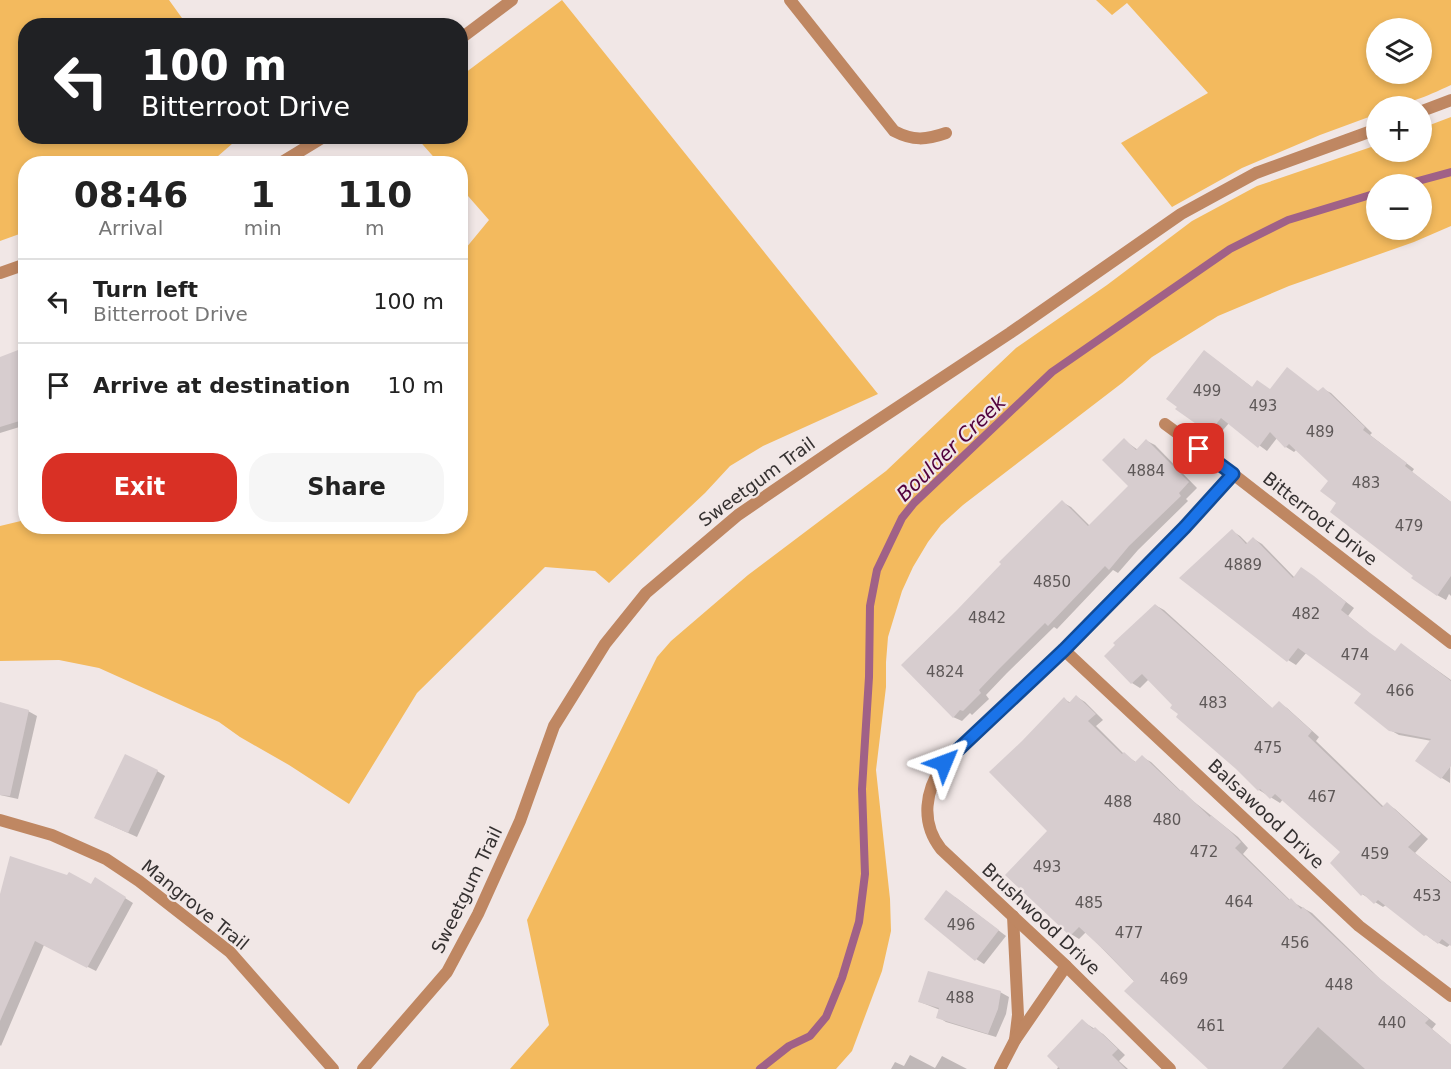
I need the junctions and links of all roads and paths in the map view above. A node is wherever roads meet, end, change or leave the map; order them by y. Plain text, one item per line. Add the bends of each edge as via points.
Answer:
1 (512, 0) edge
2 (790, 0) edge
3 (468, 33) edge
4 (1451, 100) edge
5 (1432, 107) edge
6 (946, 133) dead end
7 (1366, 133) edge
8 (312, 144) edge
9 (292, 156) edge
10 (18, 267) edge
11 (0, 273) edge
12 (1166, 424) dead end
13 (1233, 474) junction
14 (1451, 643) edge
15 (1064, 650) junction
16 (0, 820) edge
17 (1012, 916) junction
18 (1066, 966) junction
19 (1451, 996) edge
20 (1015, 1040) junction
21 (333, 1069) edge
22 (363, 1069) edge
23 (1000, 1069) edge
24 (1170, 1069) edge

1 - 3 street
2 - 6 street via 894,131 917,139
4 - 5 street
7 - 22 street, Sweetgum Trail via 1256,174 1181,214 738,515 646,593 605,644 554,726 520,821 447,972
8 - 9 street
10 - 11 street
12 - 13 street, Bitterroot Drive
13 - 14 street, Bitterroot Drive
13 - 15 street
15 - 17 street, Brushwood Drive via 950,757 934,777 927,806 934,840
15 - 19 street, Balsawood Drive via 1359,926
16 - 21 street, Mangrove Trail via 52,834 106,859 138,881 230,952
17 - 18 street, Brushwood Drive
17 - 20 street via 1018,1015
18 - 20 street
18 - 24 street, Brushwood Drive
20 - 23 street

